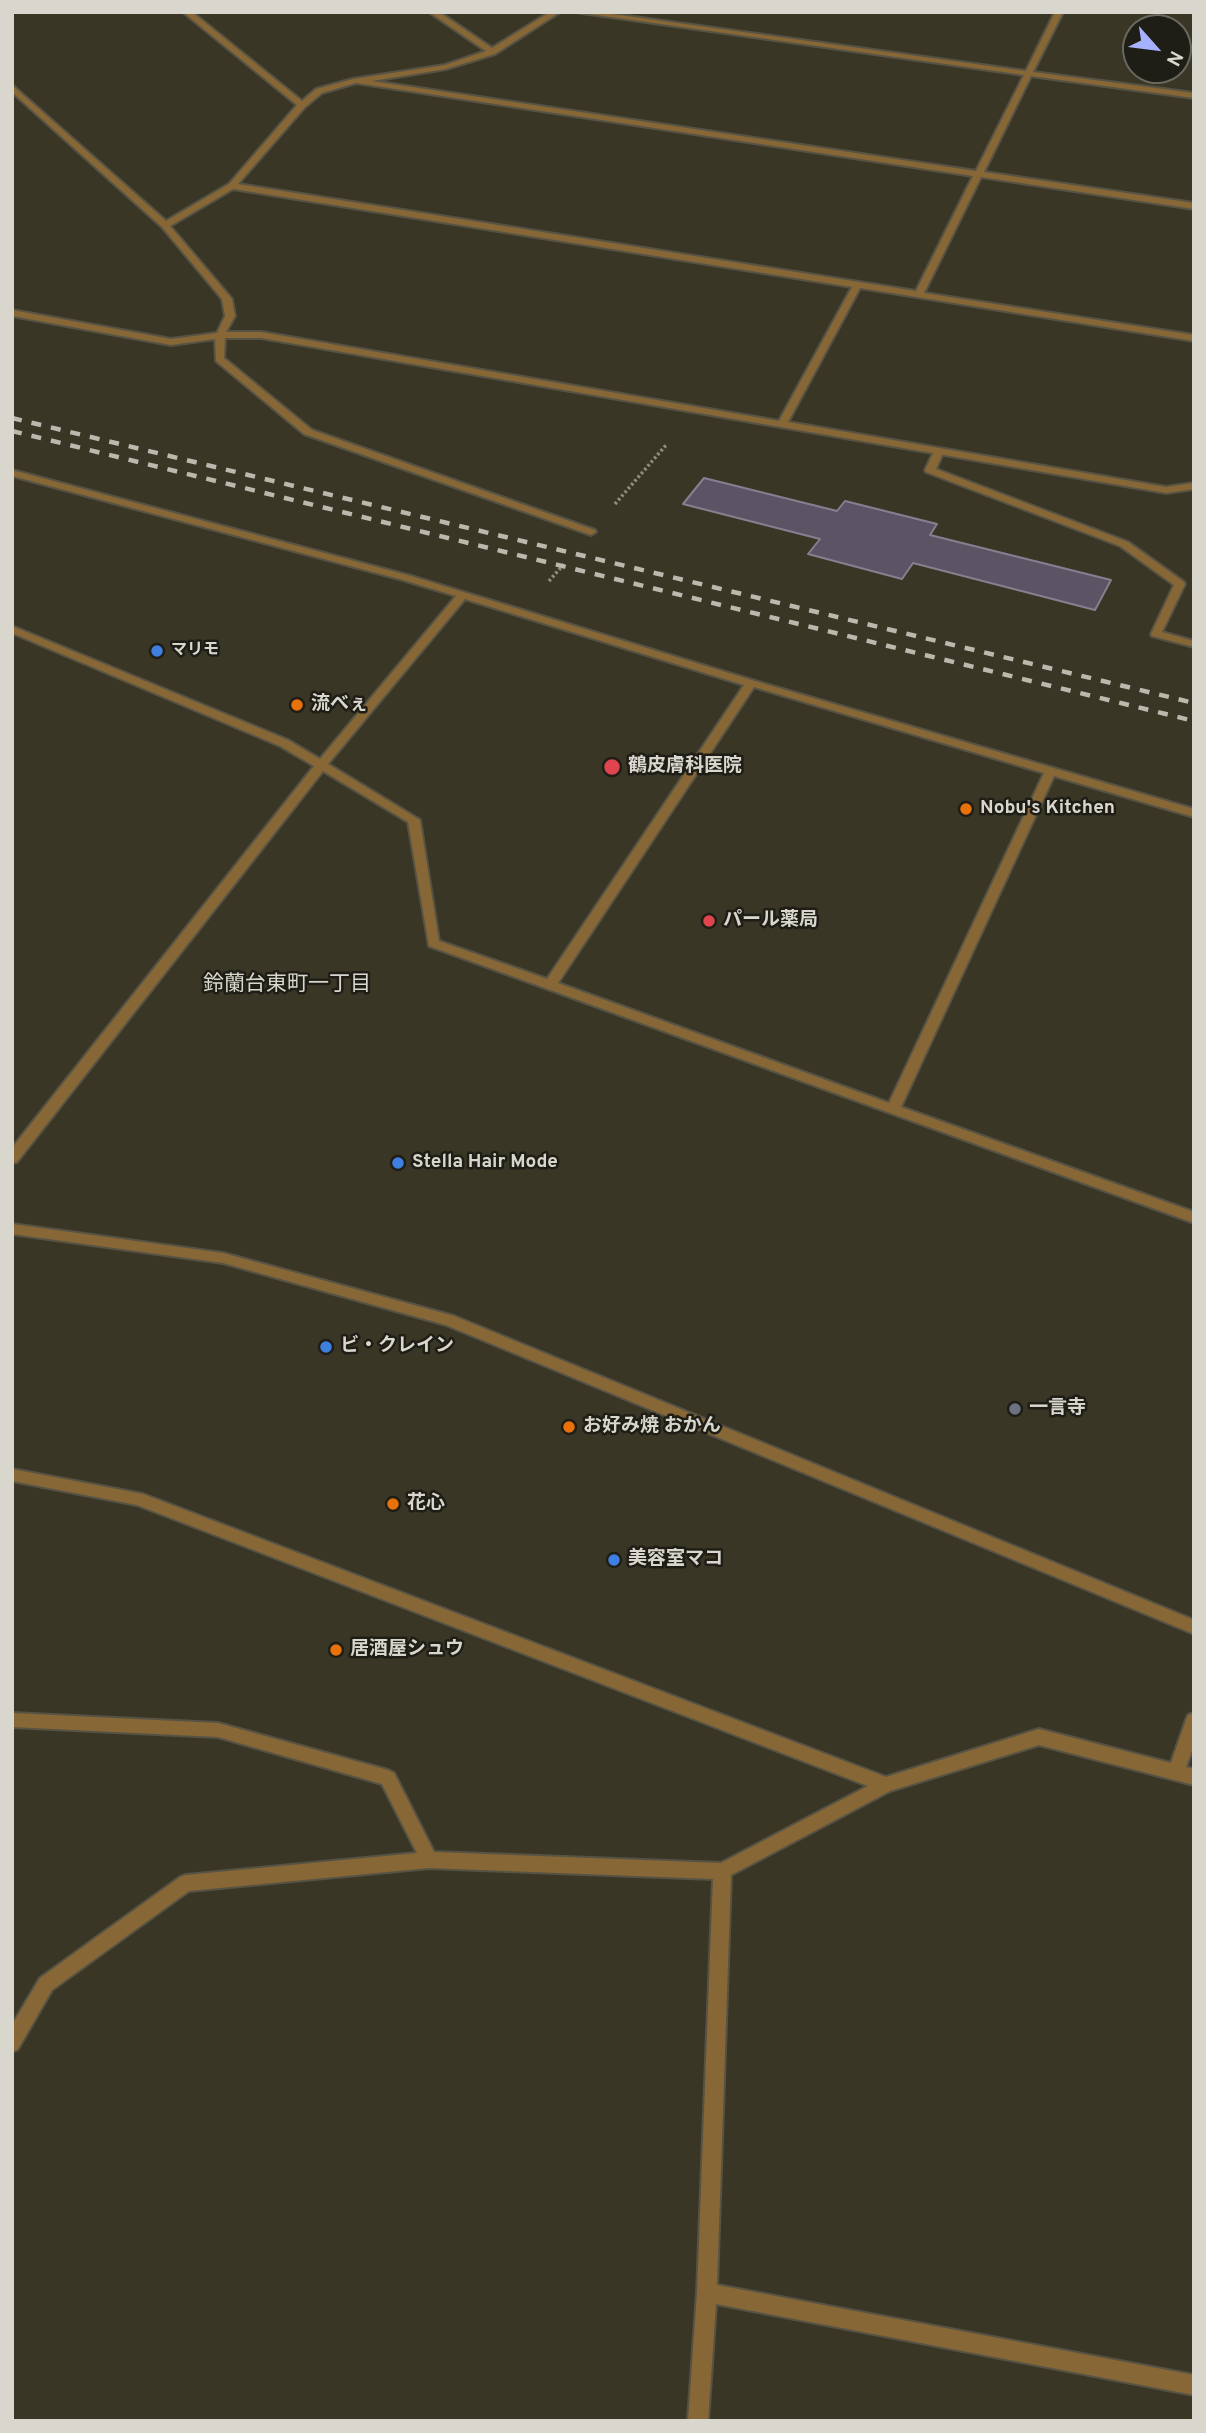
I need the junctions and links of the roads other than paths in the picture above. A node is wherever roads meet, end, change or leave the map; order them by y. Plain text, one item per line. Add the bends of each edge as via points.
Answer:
1 (187, 12) edge
2 (433, 12) edge
3 (556, 12) edge
4 (579, 12) edge
5 (1059, 12) edge
6 (492, 52) junction
7 (1028, 74) junction
8 (356, 81) junction
9 (12, 87) edge
10 (1194, 96) edge
11 (302, 105) junction
12 (978, 175) junction
13 (232, 186) junction
14 (1194, 206) edge
15 (165, 225) junction
16 (858, 284) junction
17 (919, 294) junction
18 (12, 313) edge
19 (220, 335) junction
20 (1194, 338) edge
21 (783, 423) junction
22 (939, 451) junction
23 (12, 473) edge
24 (1194, 485) edge
25 (591, 531) road end
26 (462, 596) junction
27 (12, 629) edge
28 (1194, 644) edge
29 (751, 683) junction
30 (321, 765) junction
31 (1050, 772) junction
32 (1194, 813) edge
33 (550, 985) junction
34 (893, 1109) junction
35 (12, 1158) edge
36 (1194, 1218) edge
37 (12, 1229) edge
38 (12, 1475) edge
39 (1194, 1627) edge
40 (12, 1720) edge
41 (1194, 1720) edge
42 (1185, 1774) edge
43 (886, 1785) junction
44 (429, 1860) junction
45 (722, 1871) junction
46 (12, 2043) edge
47 (707, 2293) junction
48 (1194, 2385) edge
49 (698, 2421) edge

1 - 11 street
2 - 6 street
3 - 6 street
4 - 7 street
5 - 7 street
6 - 8 street via 446,67
7 - 10 street
7 - 12 street
8 - 11 street via 319,90
8 - 12 street
9 - 15 street
11 - 13 street
12 - 14 street
12 - 17 street
13 - 15 street
13 - 16 street
15 - 19 street via 228,299 230,316
16 - 17 street
16 - 21 street
17 - 20 street
18 - 19 street via 171,342
19 - 21 street via 261,335
19 - 25 street via 219,359 308,432
21 - 22 street
22 - 24 street via 1166,490
22 - 28 street via 930,470 1124,544 1180,584 1156,634
23 - 26 street
26 - 29 street
26 - 30 street
27 - 30 street via 284,743
29 - 31 street
29 - 33 street
30 - 33 street via 414,820 433,943
30 - 35 street
31 - 32 street
31 - 34 street
33 - 34 street
34 - 36 street
37 - 39 street via 223,1258 449,1320
38 - 43 street via 138,1499
40 - 44 street via 218,1731 388,1779
41 - 42 street
42 - 43 street via 1039,1737
43 - 45 street
44 - 45 street
44 - 46 street via 186,1884 46,1984
45 - 47 street
47 - 48 street
47 - 49 street

